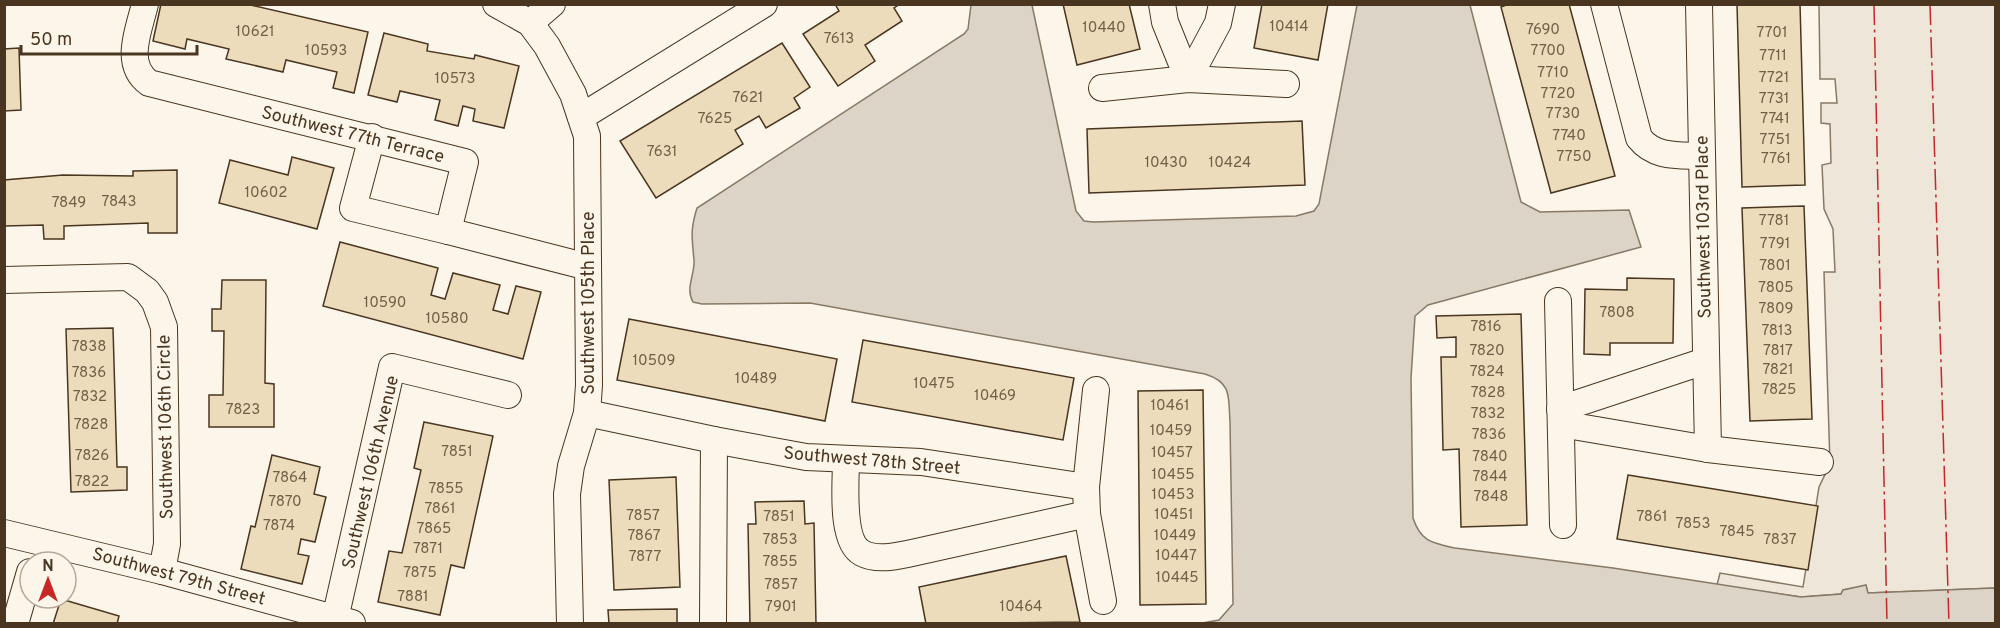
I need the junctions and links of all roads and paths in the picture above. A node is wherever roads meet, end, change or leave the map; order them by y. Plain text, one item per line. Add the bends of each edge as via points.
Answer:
1 (145, 4) edge
2 (496, 4) edge
3 (552, 4) edge
4 (764, 4) edge
5 (1162, 4) edge
6 (1222, 4) edge
7 (1604, 4) edge
8 (1699, 4) edge
9 (530, 23) junction
10 (1188, 79) junction
11 (1286, 84) dead end
12 (1102, 88) dead end
13 (581, 117) junction
14 (372, 137) junction
15 (1701, 156) junction
16 (448, 231) junction
17 (588, 267) junction
18 (4, 280) edge
19 (1558, 301) dead end
20 (1705, 361) junction
21 (1096, 390) dead end
22 (508, 395) dead end
23 (587, 413) junction
24 (1560, 417) junction
25 (714, 440) junction
26 (1708, 449) junction
27 (846, 460) junction
28 (1820, 462) dead end
29 (1086, 487) junction
30 (1087, 514) junction
31 (1563, 525) dead end
32 (4, 533) edge
33 (34, 550) edge
34 (78, 558) edge
35 (162, 571) junction
36 (1103, 601) dead end
37 (344, 621) edge
38 (570, 624) edge
39 (713, 624) edge

1 - 14 street, Southwest 77th Terrace via 135,48 135,68 140,76 167,89
2 - 9 street
3 - 9 street
4 - 13 street
5 - 10 street via 1165,22
6 - 10 street via 1218,23
7 - 15 street via 1639,138 1647,148 1664,155
8 - 15 street, Southwest 103rd Place
9 - 13 street, Southwest 105th Place via 563,72
10 - 11 street
10 - 12 street
13 - 17 street, Southwest 105th Place via 587,142
14 - 16 street, Southwest 77th Terrace via 465,162
14 - 16 street via 353,208
15 - 20 street, Southwest 103rd Place
16 - 17 street
17 - 23 street, Southwest 105th Place
18 - 35 street, Southwest 106th Circle via 128,277 155,302 164,327 167,544
19 - 24 street
20 - 24 street
20 - 26 street, Southwest 103rd Place
21 - 29 street
22 - 37 street, Southwest 106th Avenue via 392,367
23 - 25 street, Southwest 78th Street
23 - 38 street, Southwest 105th Place via 567,494
24 - 26 street
24 - 31 street
25 - 27 street, Southwest 78th Street
25 - 39 street
26 - 28 street
27 - 29 street, Southwest 78th Street via 921,462
27 - 30 street via 851,542 869,556 901,555
29 - 30 street
30 - 36 street
32 - 33 street, Southwest 79th Street
34 - 35 street, Southwest 79th Street
35 - 37 street, Southwest 79th Street

